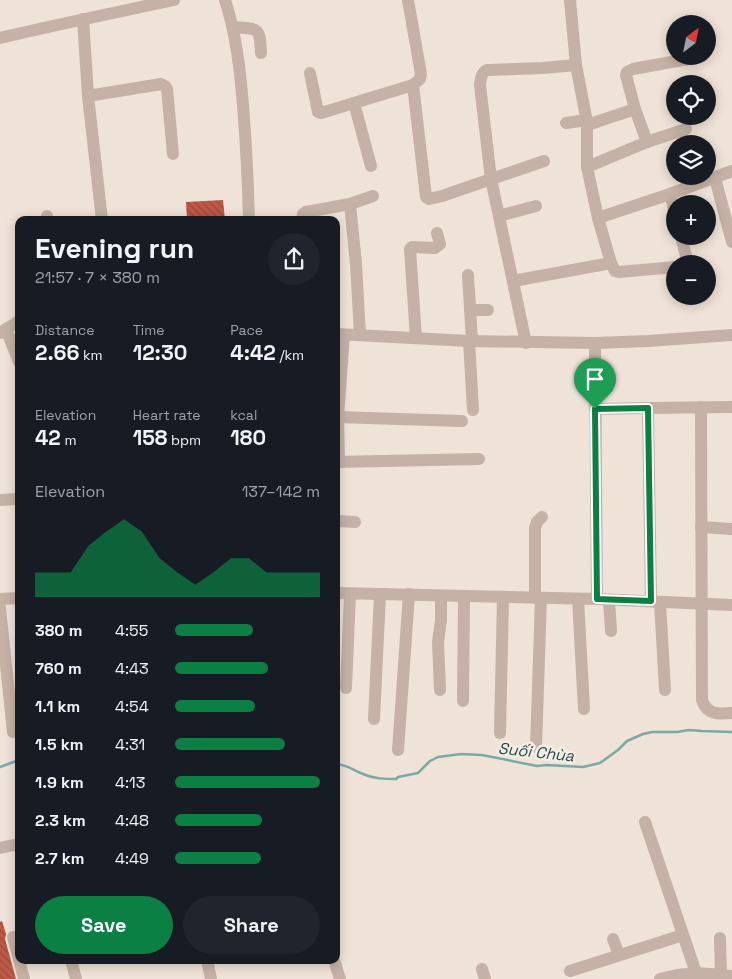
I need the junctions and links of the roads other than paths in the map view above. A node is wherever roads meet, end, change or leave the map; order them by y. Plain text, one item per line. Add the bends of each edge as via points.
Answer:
1 (174, 0) edge
2 (224, 0) edge
3 (408, 0) edge
4 (570, 0) edge
5 (111, 6) edge
6 (84, 19) junction
7 (233, 27) junction
8 (0, 38) edge
9 (261, 53) dead end
10 (666, 63) edge
11 (576, 65) junction
12 (310, 73) dead end
13 (413, 84) junction
14 (88, 96) junction
15 (354, 103) junction
16 (635, 109) junction
17 (587, 122) junction
18 (566, 123) dead end
19 (686, 129) dead end
20 (647, 142) junction
21 (172, 154) dead end
22 (544, 161) dead end
23 (371, 166) dead end
24 (587, 167) junction
25 (732, 171) edge
26 (716, 177) edge
27 (491, 179) junction
28 (695, 185) edge
29 (716, 185) edge
30 (670, 194) joint
31 (373, 196) dead end
32 (350, 204) junction
33 (536, 206) dead end
34 (102, 216) edge
35 (249, 216) edge
36 (303, 216) edge
37 (499, 216) junction
38 (598, 218) junction
39 (438, 233) dead end
40 (732, 242) edge
41 (611, 264) junction
42 (666, 268) edge
43 (468, 275) dead end
44 (513, 281) junction
45 (470, 310) junction
46 (488, 310) dead end
47 (15, 324) edge
48 (3, 331) edge
49 (340, 334) edge
50 (360, 335) junction
51 (732, 335) edge
52 (416, 338) junction
53 (470, 341) junction
54 (526, 343) junction
55 (595, 343) junction
56 (15, 354) edge
57 (701, 407) junction
58 (732, 407) edge
59 (648, 408) junction
60 (595, 409) junction
61 (473, 410) dead end
62 (340, 417) edge
63 (462, 420) dead end
64 (479, 459) dead end
65 (340, 462) edge
66 (15, 499) edge
67 (0, 500) edge
68 (542, 517) dead end
69 (340, 521) edge
70 (355, 522) dead end
71 (701, 527) junction
72 (732, 529) edge
73 (340, 593) edge
74 (350, 594) junction
75 (380, 594) junction
76 (409, 594) junction
77 (441, 596) junction
78 (464, 597) junction
79 (15, 598) edge
80 (503, 598) junction
81 (538, 598) junction
82 (0, 599) edge
83 (578, 599) junction
84 (603, 600) junction
85 (655, 601) junction
86 (701, 604) junction
87 (732, 605) edge
88 (0, 608) edge
89 (611, 631) dead end
90 (346, 688) dead end
91 (440, 690) dead end
92 (665, 690) dead end
93 (463, 701) dead end
94 (584, 709) dead end
95 (732, 713) edge
96 (374, 719) dead end
97 (13, 732) dead end
98 (500, 733) dead end
99 (536, 747) dead end
100 (398, 750) dead end
101 (645, 822) dead end
102 (15, 845) edge
103 (0, 848) edge
104 (683, 935) junction
105 (14, 937) dead end
106 (720, 938) dead end
107 (613, 939) dead end
108 (15, 941) edge
109 (618, 955) junction
110 (20, 964) edge
111 (72, 964) edge
112 (208, 964) edge
113 (335, 964) edge
114 (570, 971) dead end
115 (696, 973) junction
116 (726, 976) edge
117 (24, 979) edge
118 (76, 979) edge
119 (211, 979) edge
120 (340, 979) edge
121 (660, 979) edge

1 - 5 street
2 - 7 street
3 - 13 street via 421,74
4 - 11 street
5 - 6 street
6 - 8 street
6 - 14 street
7 - 9 street via 256,30 260,35
7 - 35 street via 240,66
10 - 16 street via 627,72
11 - 17 street
11 - 27 street via 483,72 480,85
12 - 15 street via 318,112
13 - 15 street
13 - 27 street via 426,197 442,196
14 - 21 street via 165,86
14 - 34 street
15 - 23 street
16 - 17 street
16 - 20 street
17 - 18 street
17 - 24 street
19 - 20 street
20 - 24 street
22 - 27 street
24 - 38 street
25 - 26 street
27 - 37 street
28 - 30 street
29 - 40 street
30 - 38 street
31 - 32 street
32 - 36 street via 306,212
32 - 50 street
33 - 37 street
37 - 44 street
38 - 41 street
39 - 52 street via 440,244 435,248 410,249
41 - 42 street via 615,271 620,272
41 - 44 street
43 - 45 street
44 - 54 street
45 - 46 street
45 - 53 street
47 - 48 street
48 - 56 street
49 - 50 street
50 - 52 street
51 - 55 street
52 - 53 street
53 - 54 street
53 - 61 street
54 - 55 street
55 - 60 street
57 - 58 street
57 - 59 street
57 - 71 street
59 - 60 street
59 - 85 street
60 - 84 street
62 - 63 street
64 - 65 street
66 - 67 street
68 - 81 street via 535,528
69 - 70 street
71 - 72 street
71 - 86 street
73 - 74 street
74 - 75 street
74 - 90 street
75 - 76 street
75 - 96 street
76 - 77 street
76 - 100 street
77 - 78 street
77 - 91 street via 438,642
78 - 80 street
78 - 93 street
79 - 82 street
80 - 81 street
80 - 98 street
81 - 83 street
81 - 99 street
83 - 84 street
83 - 94 street
84 - 85 street
84 - 89 street
85 - 86 street
85 - 92 street
86 - 87 street
86 - 95 street via 702,700 711,712
88 - 97 street
101 - 104 street
102 - 103 street
104 - 109 street
104 - 115 street
105 - 108 street
106 - 116 street
107 - 109 street
109 - 114 street
110 - 117 street
111 - 118 street
112 - 119 street
113 - 120 street
115 - 116 street
115 - 121 street

